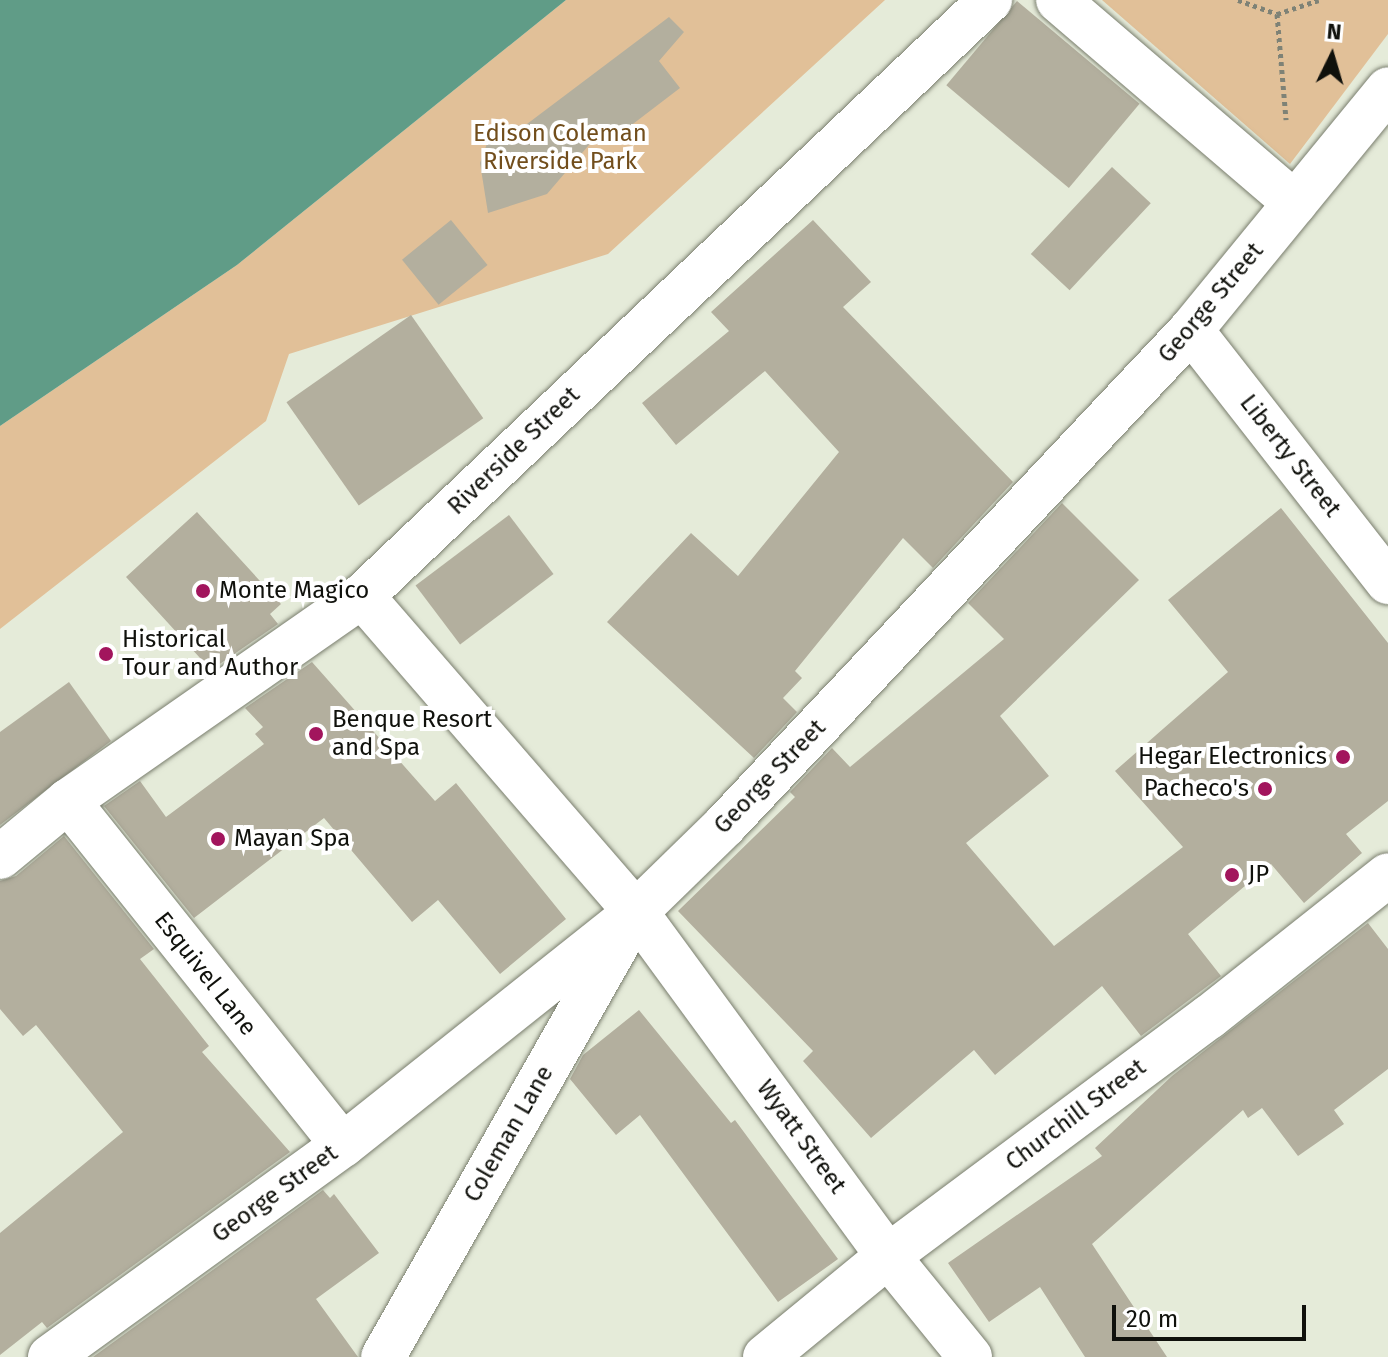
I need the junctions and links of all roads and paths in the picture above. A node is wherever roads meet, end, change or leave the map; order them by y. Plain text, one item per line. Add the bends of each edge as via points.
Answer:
1 (990, 0) edge
2 (1058, 0) edge
3 (1238, 0) edge
4 (1319, 0) edge
5 (1277, 14) junction
6 (1388, 89) edge
7 (1287, 134) dead end
8 (1295, 203) junction
9 (1191, 330) junction
10 (1388, 582) edge
11 (362, 596) junction
12 (68, 801) junction
13 (0, 857) edge
14 (1388, 875) edge
15 (636, 912) junction
16 (343, 1145) junction
17 (888, 1256) junction
18 (50, 1357) edge
19 (383, 1357) edge
20 (765, 1357) edge
21 (970, 1357) edge

1 - 11 street, Riverside Street
2 - 8 street
3 - 5 path
4 - 5 path
5 - 7 path
6 - 8 street, George Street
8 - 9 street, George Street
9 - 10 street, Liberty Street
9 - 15 street, George Street via 725,825
11 - 12 street, Riverside Street
11 - 15 street, Wyatt Street
12 - 13 street, Riverside Street
12 - 16 street, Esquivel Lane
14 - 17 street, Churchill Street via 1209,1017
15 - 16 street, George Street
15 - 17 street, Wyatt Street
15 - 19 street, Coleman Lane
16 - 18 street, George Street
17 - 20 street, Churchill Street
17 - 21 street, Wyatt Street

